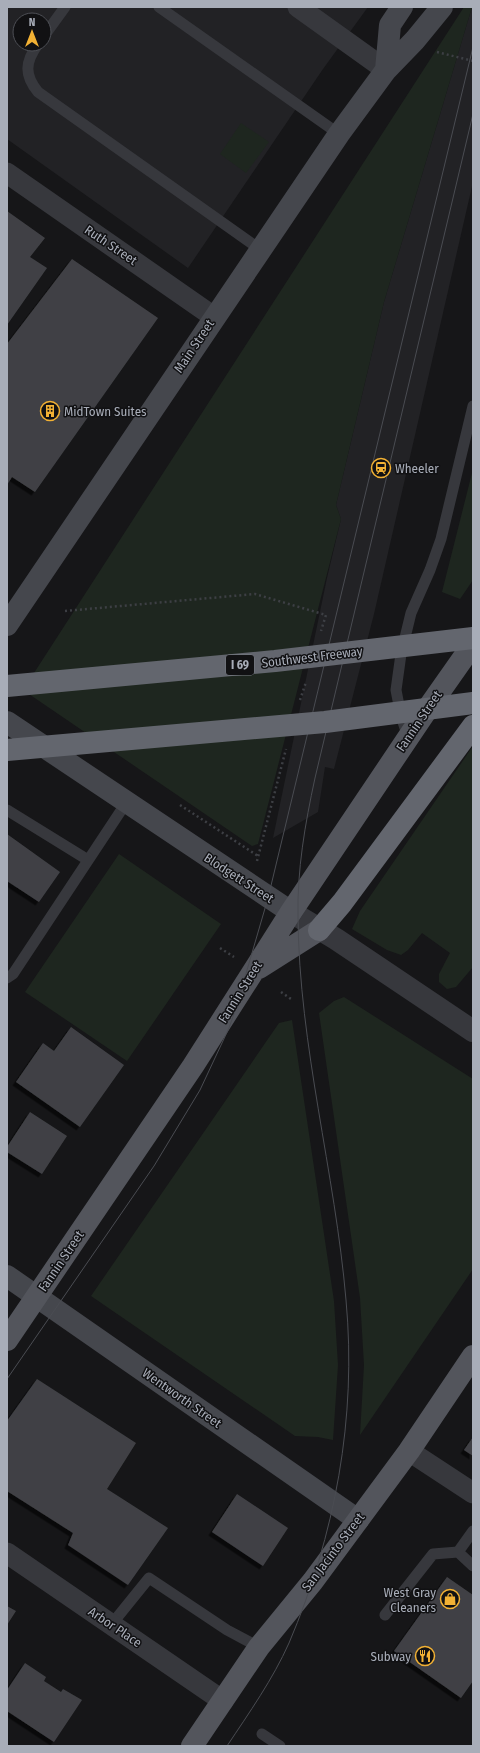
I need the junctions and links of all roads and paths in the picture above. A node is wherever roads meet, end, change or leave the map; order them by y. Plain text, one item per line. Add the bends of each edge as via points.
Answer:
1 (65, 7) edge
2 (160, 7) edge
3 (298, 7) edge
4 (402, 7) edge
5 (442, 7) edge
6 (52, 25) edge
7 (32, 52) edge
8 (433, 54) dead end
9 (473, 61) edge
10 (386, 70) junction
11 (339, 134) junction
12 (7, 173) edge
13 (261, 250) junction
14 (214, 317) junction
15 (473, 406) edge
16 (65, 611) dead end
17 (326, 615) dead end
18 (7, 624) edge
19 (473, 638) edge
20 (473, 644) edge
21 (7, 686) edge
22 (473, 703) edge
23 (7, 722) edge
24 (473, 726) edge
25 (408, 737) junction
26 (7, 750) edge
27 (126, 803) junction
28 (7, 810) edge
29 (88, 860) junction
30 (291, 912) junction
31 (319, 930) junction
32 (220, 948) dead end
33 (234, 958) dead end
34 (253, 972) junction
35 (7, 978) edge
36 (281, 992) dead end
37 (291, 999) dead end
38 (473, 1031) edge
39 (7, 1276) edge
40 (37, 1297) junction
41 (7, 1340) edge
42 (473, 1356) edge
43 (409, 1451) junction
44 (473, 1493) edge
45 (358, 1520) junction
46 (473, 1531) edge
47 (458, 1552) junction
48 (7, 1553) edge
49 (473, 1566) edge
50 (385, 1616) dead end
51 (111, 1625) junction
52 (259, 1647) junction
53 (223, 1701) junction
54 (262, 1734) dead end
55 (192, 1746) edge
56 (280, 1746) edge

1 - 6 lane
2 - 11 lane
3 - 10 street
4 - 10 main road via 390,25
5 - 10 main road, Main Street
7 - 13 lane via 27,67 31,83 38,92
8 - 9 path via 438,52
10 - 11 main road, Main Street
11 - 13 main road, Main Street
12 - 14 street, Ruth Street
13 - 14 main road, Main Street
14 - 18 main road, Main Street
15 - 25 lane via 441,539 411,613 401,654 396,690
16 - 17 path via 255,594
19 - 21 highway, Southwest Freeway / I 69, bridge via 275,662
20 - 25 main road, Fannin Street
22 - 26 highway, bridge via 325,722
23 - 27 main road, Blodgett Street
24 - 31 highway
25 - 30 main road, Fannin Street
27 - 29 lane
27 - 30 main road, Blodgett Street
28 - 29 lane
29 - 35 lane via 13,974
30 - 31 street, Blodgett Street
30 - 34 main road, Fannin Street
31 - 34 main road
31 - 38 street, Blodgett Street
32 - 33 path
34 - 40 main road, Fannin Street via 193,1066
36 - 37 path
39 - 40 main road, Wentworth Street
40 - 41 main road, Fannin Street
40 - 45 main road, Wentworth Street
42 - 43 main road, San Jacinto Street
43 - 44 street
43 - 45 main road, San Jacinto Street
45 - 52 main road, San Jacinto Street
46 - 47 lane
47 - 49 lane
47 - 50 lane via 433,1554
48 - 51 street, Arbor Place
51 - 52 lane via 149,1578 227,1630
51 - 53 street, Arbor Place
52 - 53 main road, San Jacinto Street
53 - 55 main road, San Jacinto Street
54 - 56 lane

